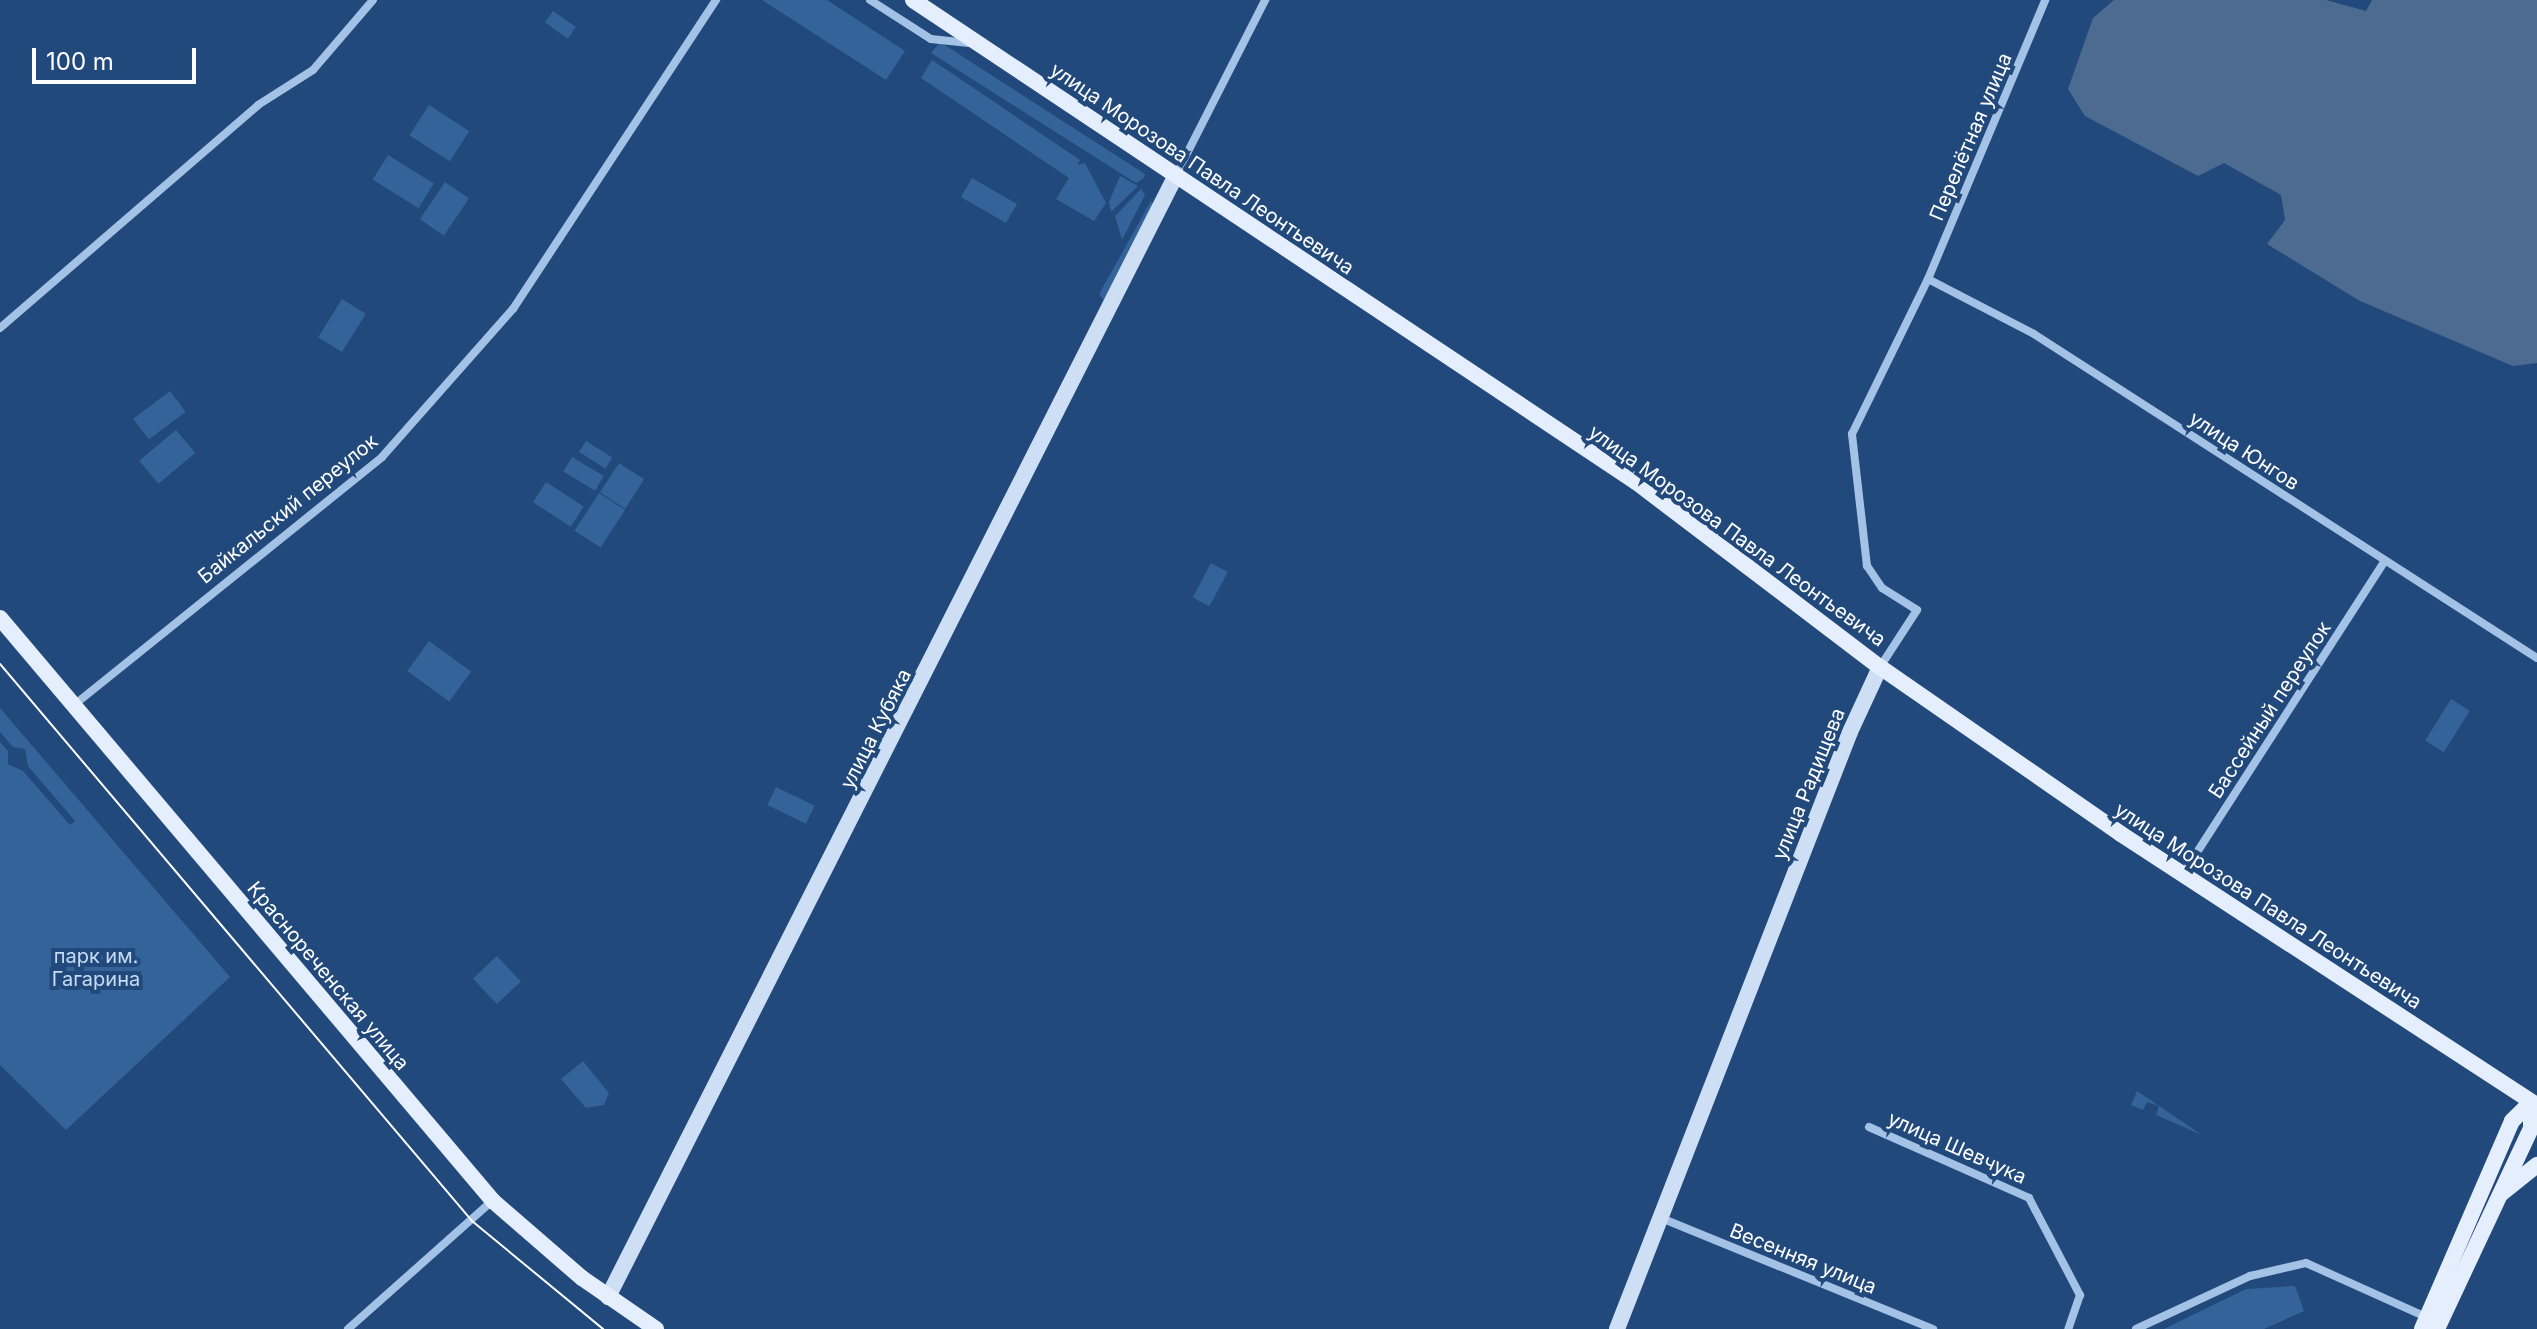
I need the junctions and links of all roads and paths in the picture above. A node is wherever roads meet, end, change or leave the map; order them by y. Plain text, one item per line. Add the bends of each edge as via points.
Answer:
1 (373, 0) edge
2 (716, 0) edge
3 (870, 0) edge
4 (913, 0) edge
5 (1265, 0) edge
6 (2044, 4) edge
7 (978, 44) junction
8 (1175, 177) junction
9 (1928, 279) junction
10 (0, 328) edge
11 (2385, 561) junction
12 (0, 618) edge
13 (2537, 658) edge
14 (1880, 667) junction
15 (74, 705) junction
16 (2183, 875) junction
17 (2534, 1104) edge
18 (1869, 1127) dead end
19 (2537, 1165) edge
20 (2495, 1199) junction
21 (493, 1201) junction
22 (1660, 1218) junction
23 (608, 1297) junction
24 (2429, 1325) edge
25 (348, 1329) edge
26 (656, 1329) edge
27 (1617, 1329) edge
28 (1933, 1329) edge
29 (2068, 1329) edge
30 (2136, 1329) edge

1 - 10 street via 313,70 258,105
2 - 15 street, Байкальский переулок via 513,309 382,457
3 - 7 street via 931,39
4 - 7 main road, улица Морозова Павла Леонтьевича
5 - 8 street
6 - 9 street, Перелётная улица
7 - 8 main road, улица Морозова Павла Леонтьевича
8 - 14 main road, улица Морозова Павла Леонтьевича via 1636,482
8 - 23 street, улица Кубяка
9 - 11 street, улица Юнгов via 2034,334
9 - 14 street, улица Радищева via 1852,434 1867,566 1882,588 1917,610
11 - 13 street, улица Юнгов
11 - 16 street, Бассейный переулок
12 - 15 main road, Краснореченская улица
14 - 16 main road, улица Морозова Павла Леонтьевича
14 - 22 street, улица Радищева
15 - 21 main road, Краснореченская улица
16 - 17 main road, улица Морозова Павла Леонтьевича
17 - 20 main road via 2531,1128
17 - 24 main road via 2512,1121
18 - 29 street, улица Шевчука via 2029,1198 2080,1295
19 - 20 main road
20 - 24 main road
21 - 23 main road, Краснореченская улица
21 - 25 street
22 - 27 street, улица Радищева
22 - 28 street, Весенняя улица
23 - 26 main road, Краснореченская улица
24 - 30 street via 2306,1263 2250,1276

